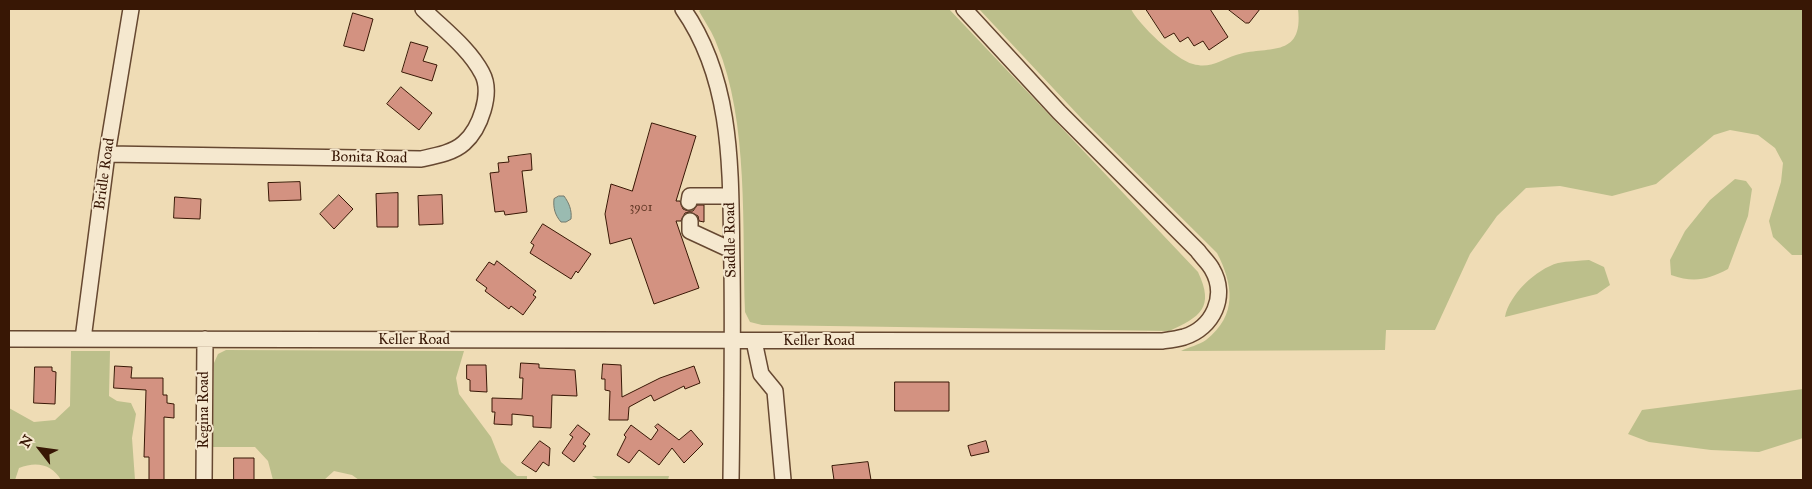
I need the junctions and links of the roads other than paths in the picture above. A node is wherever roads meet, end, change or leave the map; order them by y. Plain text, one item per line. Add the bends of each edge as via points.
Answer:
1 (131, 9) edge
2 (423, 9) edge
3 (683, 9) edge
4 (964, 9) edge
5 (107, 154) junction
6 (730, 196) junction
7 (689, 202) dead end
8 (690, 221) dead end
9 (731, 250) junction
10 (9, 339) edge
11 (83, 339) junction
12 (205, 339) junction
13 (733, 341) junction
14 (754, 341) junction
15 (204, 480) edge
16 (732, 480) edge
17 (783, 480) edge

1 - 5 street, Bridle Road
2 - 5 street, Bonita Road via 470,55 483,75 485,99 480,123 464,143 444,154 421,159
3 - 6 street, Saddle Road via 698,30 713,65 724,108
4 - 14 street, Keller Road via 1213,270 1220,292 1207,324 1185,337 1162,342
5 - 11 street, Bridle Road
6 - 7 street via 690,196
6 - 9 street, Saddle Road
8 - 9 street via 690,231
9 - 13 street, Saddle Road
10 - 11 street, Keller Road
11 - 12 street, Keller Road
12 - 13 street, Keller Road
12 - 15 street, Regina Road
13 - 14 street, Keller Road
13 - 16 street, Saddle Road
14 - 17 street via 761,374 775,391

